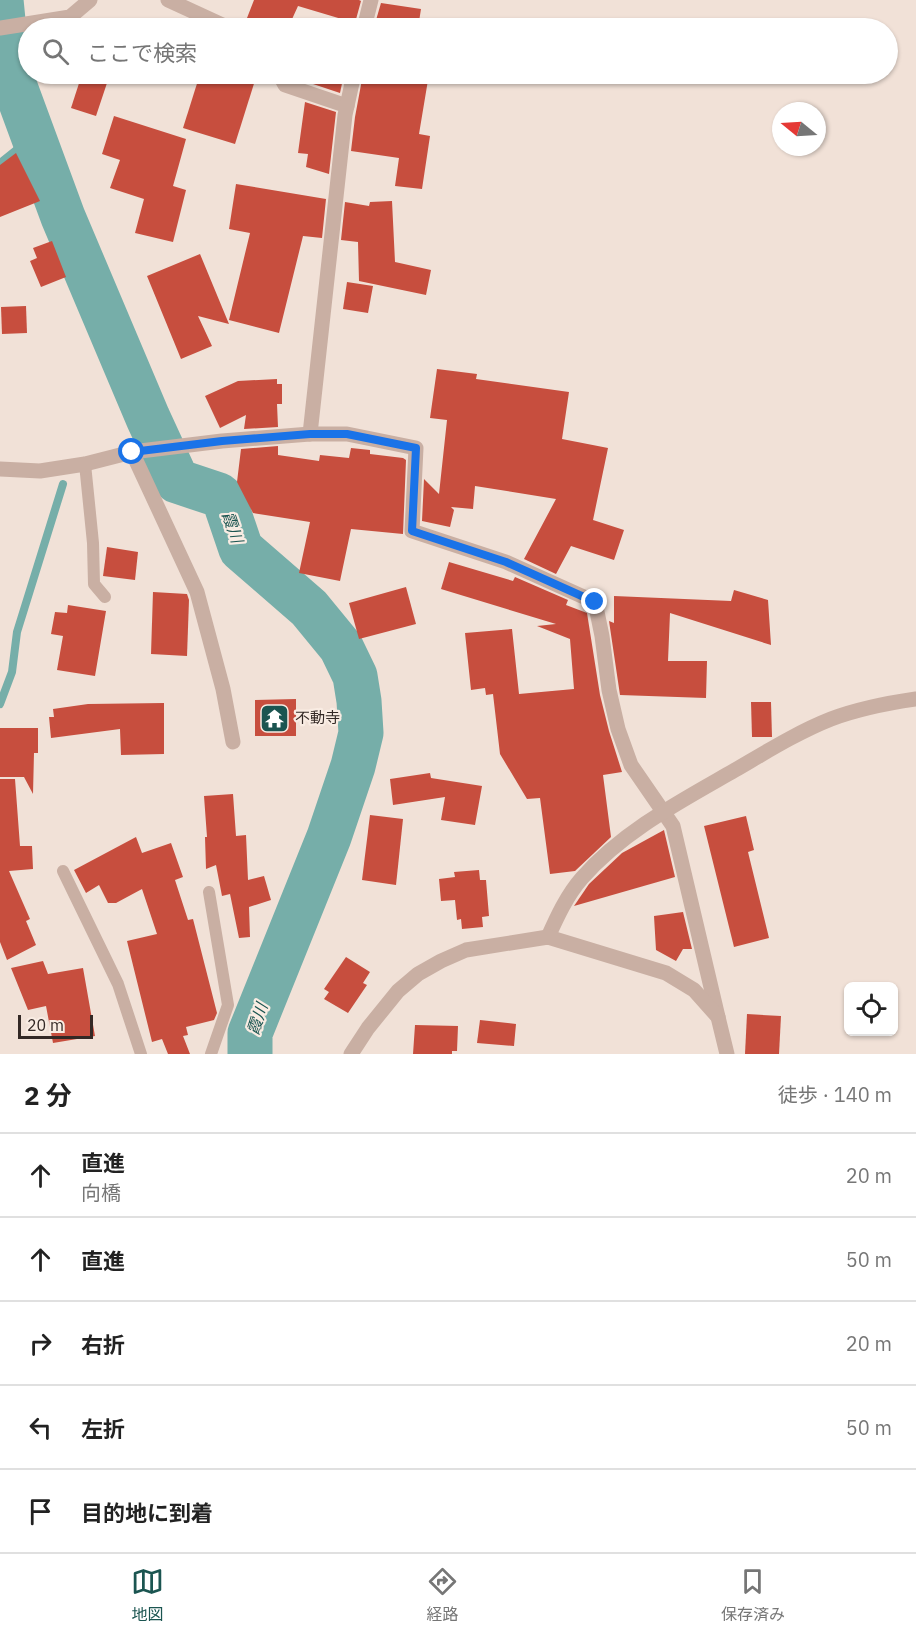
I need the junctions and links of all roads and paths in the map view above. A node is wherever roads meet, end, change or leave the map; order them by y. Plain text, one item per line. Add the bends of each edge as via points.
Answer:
1 (90, 0) edge
2 (168, 0) edge
3 (371, 0) edge
4 (64, 18) edge
5 (207, 18) edge
6 (366, 18) edge
7 (18, 25) edge
8 (0, 28) edge
9 (284, 84) edge
10 (352, 84) edge
11 (347, 106) junction
12 (310, 434) junction
13 (137, 452) junction
14 (85, 464) junction
15 (0, 469) edge
16 (105, 597) dead end
17 (916, 699) edge
18 (233, 742) dead end
19 (663, 812) junction
20 (63, 871) dead end
21 (209, 892) dead end
22 (548, 937) junction
23 (718, 1017) junction
24 (141, 1054) edge
25 (211, 1054) edge
26 (351, 1054) edge
27 (727, 1054) edge

1 - 4 street
2 - 5 street
3 - 6 street
7 - 8 street
9 - 11 street
10 - 11 street
11 - 12 street
12 - 13 street
12 - 19 street via 347,434 416,448 412,531 506,562 595,602 618,729 631,765
13 - 14 street
13 - 18 street via 197,592
14 - 15 street via 40,471
14 - 16 lane via 94,584
17 - 19 street via 832,719 773,748
19 - 22 street via 614,848 581,879
19 - 23 street via 673,826
20 - 24 lane via 118,984
21 - 25 lane via 228,1005
22 - 23 street via 666,973 693,990
22 - 26 street via 466,950 433,965 398,991
23 - 27 street

